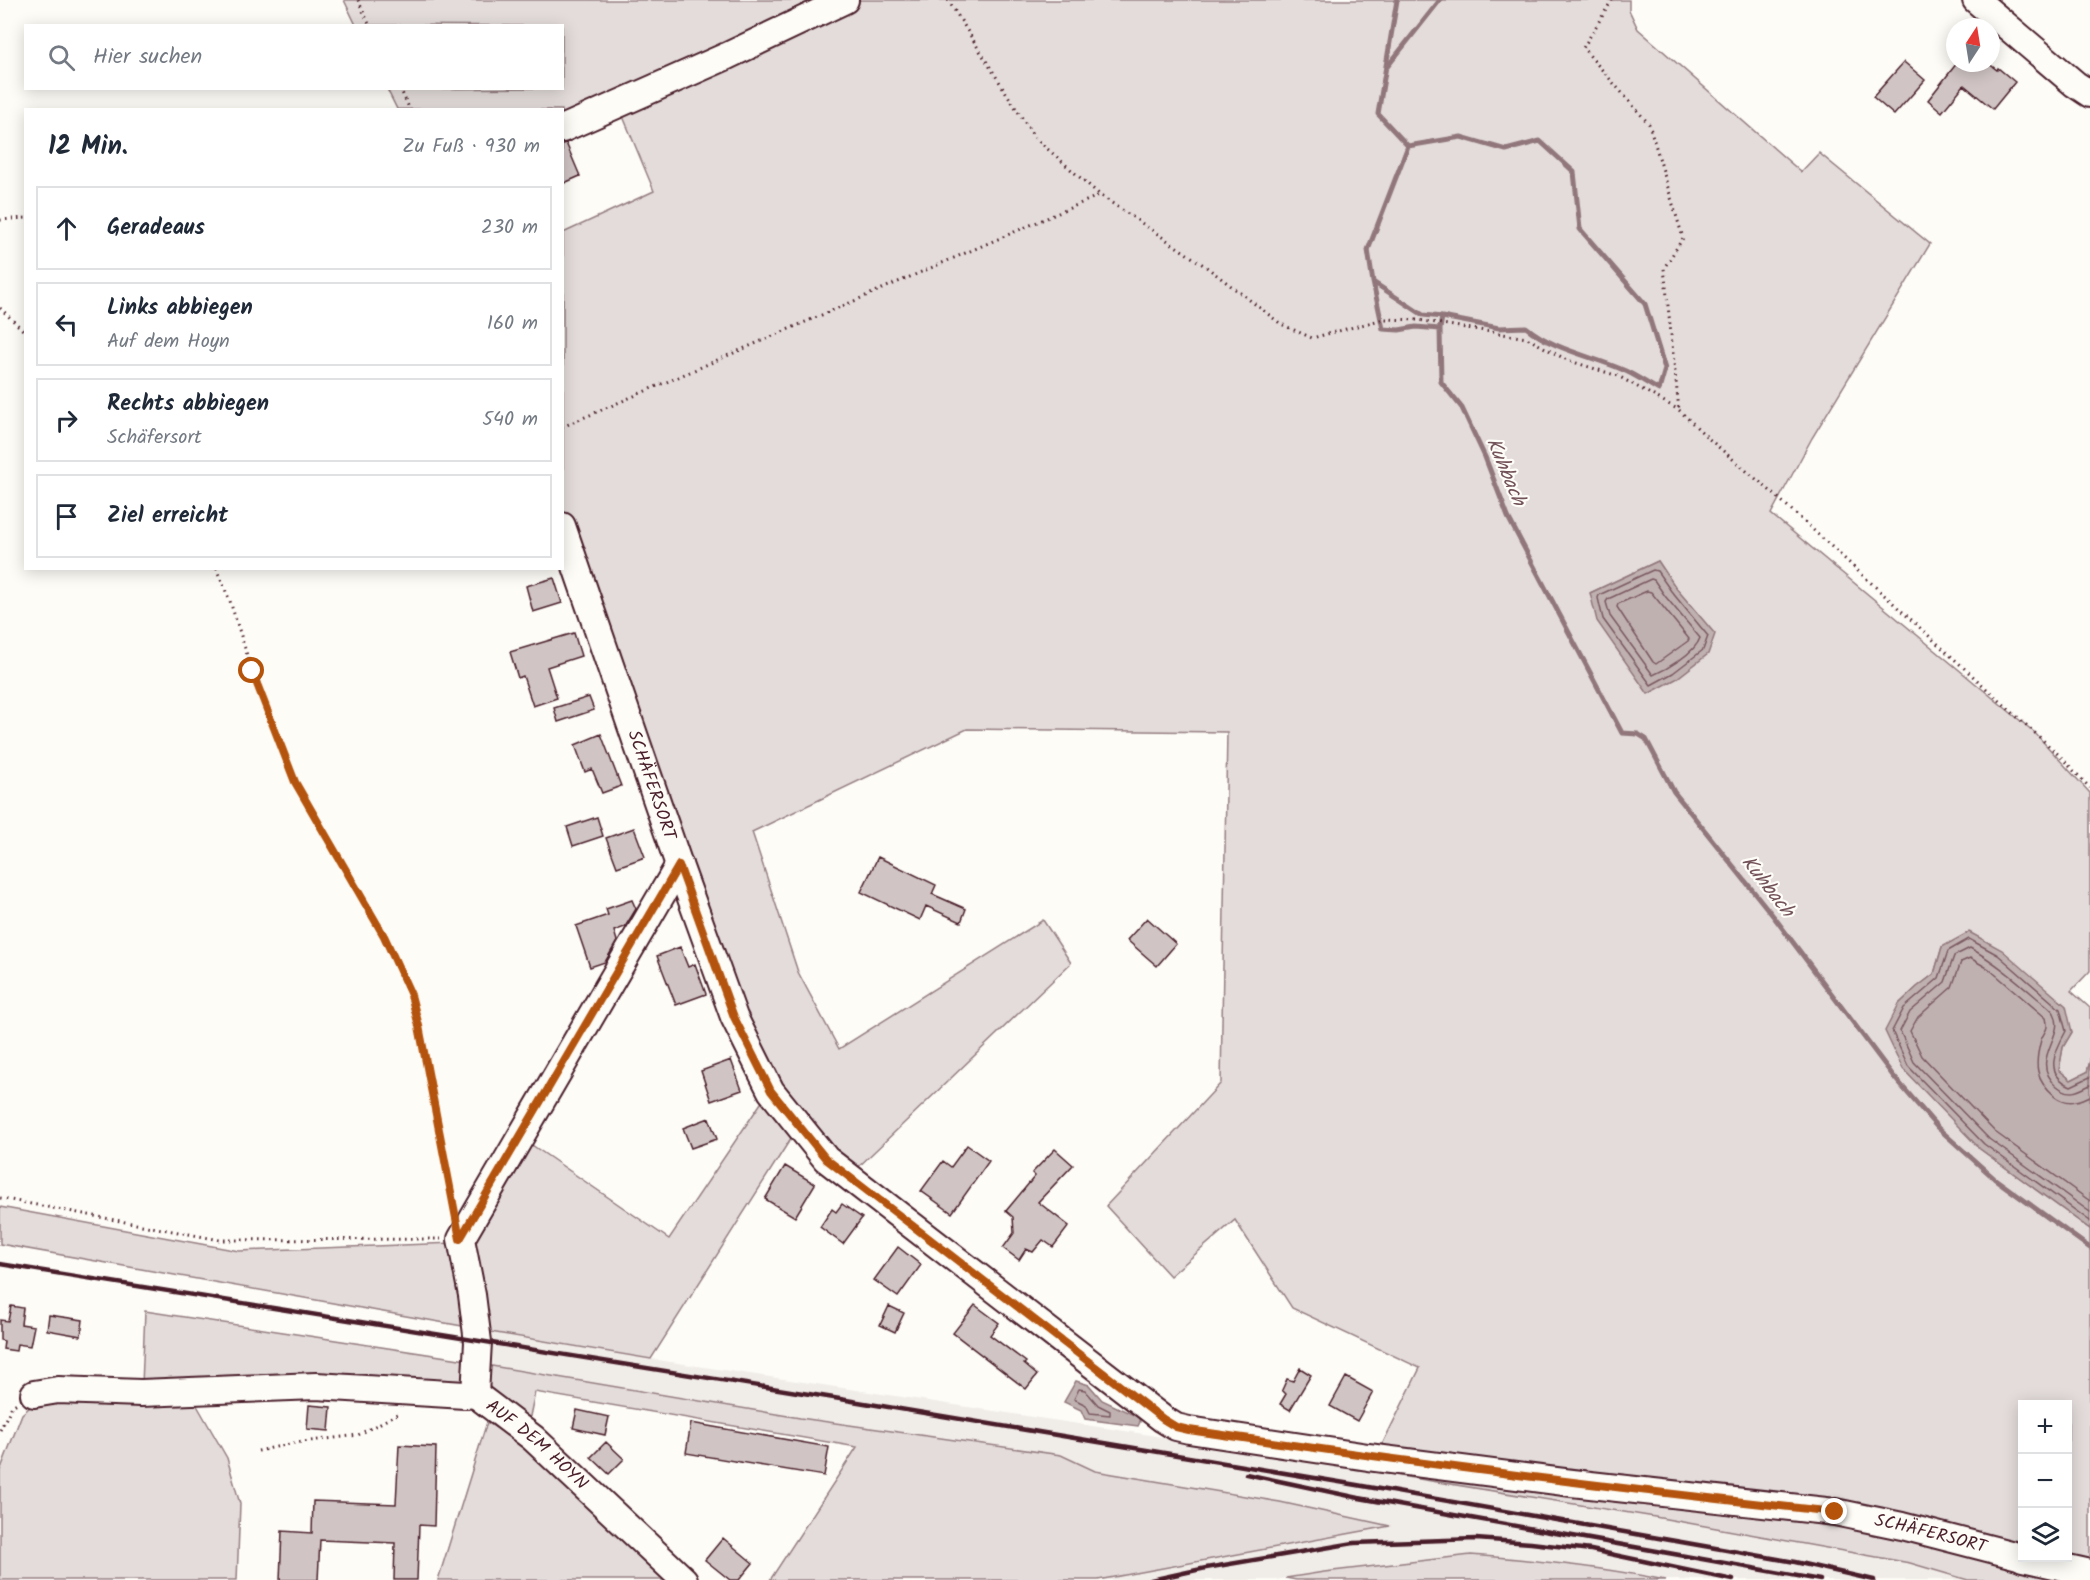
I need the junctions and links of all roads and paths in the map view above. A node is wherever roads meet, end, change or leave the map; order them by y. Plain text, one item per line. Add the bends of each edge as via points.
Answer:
1 (358, 0) edge
2 (845, 0) edge
3 (948, 0) edge
4 (1612, 0) edge
5 (1976, 0) edge
6 (369, 24) edge
7 (401, 90) edge
8 (2090, 94) edge
9 (409, 108) edge
10 (564, 128) edge
11 (1100, 195) junction
12 (24, 218) edge
13 (0, 220) edge
14 (0, 308) edge
15 (24, 331) edge
16 (1679, 410) junction
17 (564, 426) edge
18 (564, 532) edge
19 (217, 570) edge
20 (2090, 788) edge
21 (679, 865) junction
22 (0, 1198) edge
23 (460, 1239) junction
24 (34, 1394) joint
25 (475, 1394) junction
26 (404, 1411) dead end
27 (0, 1430) edge
28 (258, 1451) dead end
29 (2018, 1556) edge
30 (2044, 1562) edge
31 (2090, 1573) edge
32 (684, 1580) edge

1 - 6 path
2 - 10 street
3 - 11 path via 1034,137
4 - 16 path via 1583,48 1649,124 1683,238 1664,268
5 - 8 street
7 - 9 path
11 - 16 path via 1205,266 1281,324 1312,338 1384,319 1418,320 1527,338 1567,360 1618,376
11 - 17 path
12 - 13 path
14 - 15 path
16 - 20 path via 2059,755
18 - 21 street, SCHÄFERSORT
19 - 23 path via 295,782 384,936 411,995
21 - 23 street
21 - 29 street, SCHÄFERSORT via 734,1017 771,1091 826,1159 1176,1427 1425,1464 1835,1512
22 - 23 path via 220,1240
23 - 25 street, AUF DEM HOYN via 477,1342
24 - 25 street via 58,1389 141,1393 316,1386
24 - 27 path via 12,1406
25 - 32 street, AUF DEM HOYN via 532,1438
26 - 28 path via 358,1435
30 - 31 street, SCHÄFERSORT

